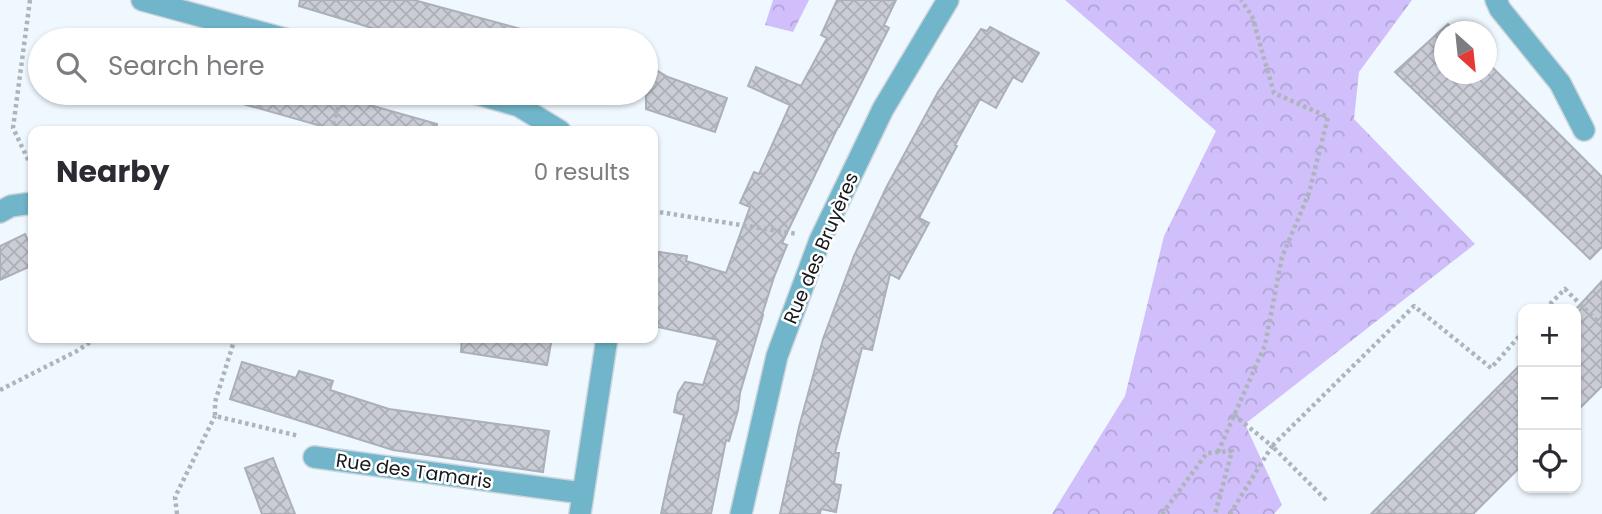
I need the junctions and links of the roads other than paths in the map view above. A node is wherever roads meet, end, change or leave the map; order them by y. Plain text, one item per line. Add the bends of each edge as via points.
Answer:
1 (142, 0) edge
2 (948, 0) edge
3 (1496, 0) edge
4 (245, 28) edge
5 (516, 105) edge
6 (552, 126) edge
7 (1584, 131) dead end
8 (28, 204) edge
9 (0, 212) edge
10 (606, 343) edge
11 (314, 457) road end
12 (581, 504) edge
13 (741, 514) edge

1 - 4 street
2 - 13 street, Rue des Bruyères via 883,109 820,240 777,356
3 - 7 street via 1560,83
5 - 6 street
8 - 9 street
10 - 12 street
11 - 12 street, Rue des Tamaris

